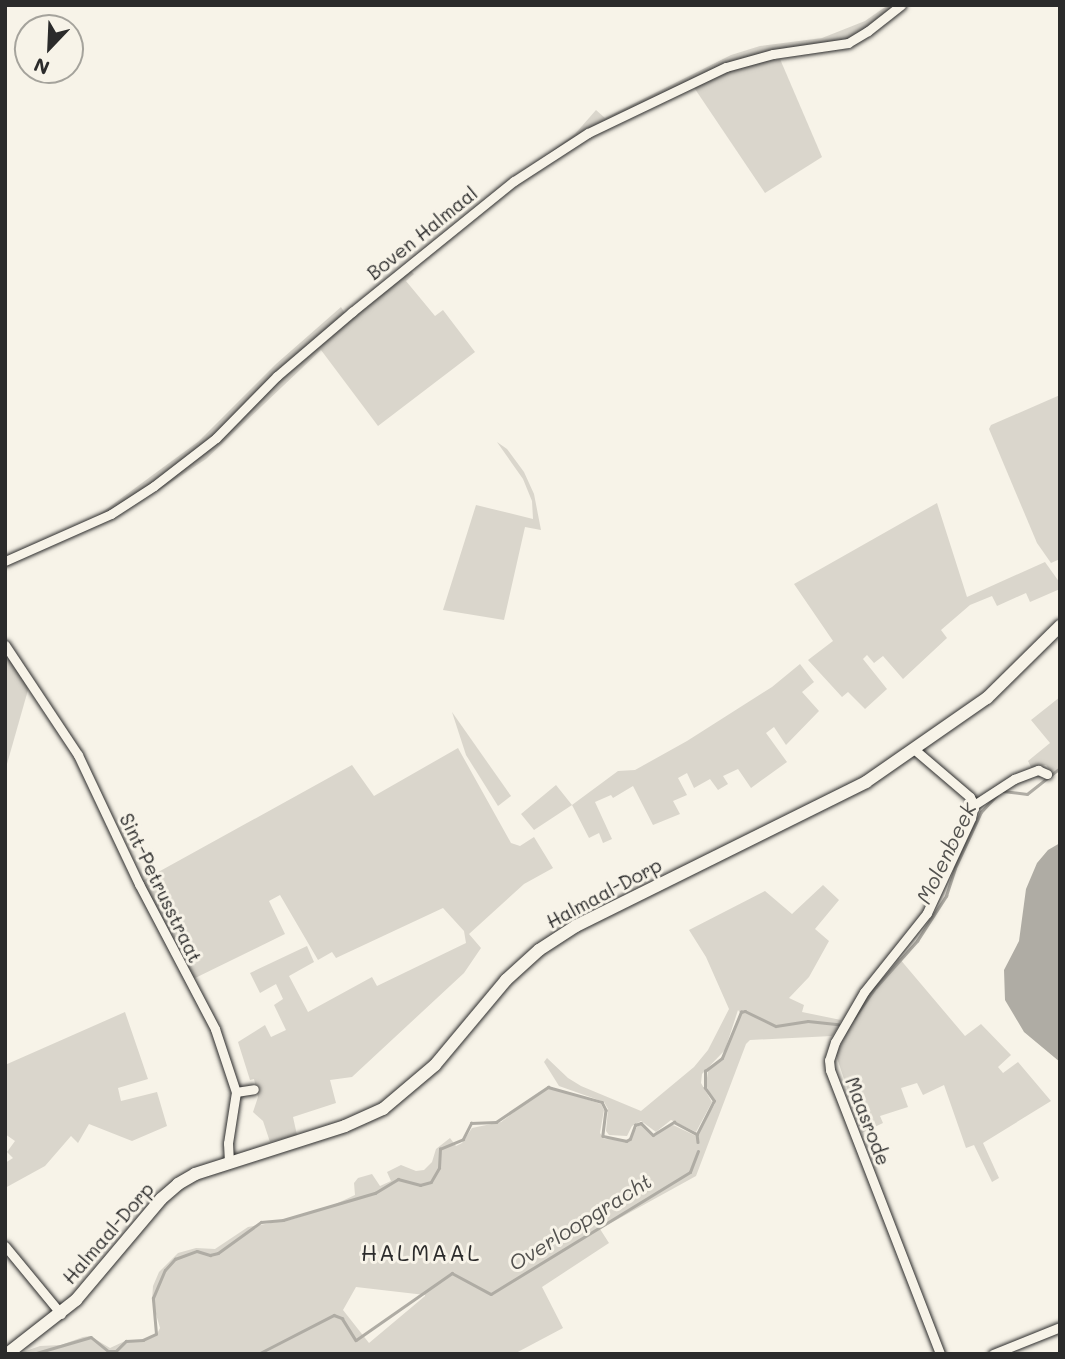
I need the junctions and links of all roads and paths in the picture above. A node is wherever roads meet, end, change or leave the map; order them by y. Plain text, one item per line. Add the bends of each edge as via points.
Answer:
1 (901, 5) edge
2 (5, 561) edge
3 (1060, 626) edge
4 (5, 645) edge
5 (915, 750) junction
6 (1047, 774) dead end
7 (974, 805) junction
8 (254, 1088) dead end
9 (236, 1092) junction
10 (229, 1162) junction
11 (5, 1246) edge
12 (61, 1314) junction
13 (1060, 1327) edge
14 (7, 1354) edge
15 (940, 1354) edge
16 (993, 1354) edge

1 - 2 street, Boven Halmaal via 848,43 773,54 726,67 576,140 514,181 352,312 277,376 216,438 147,491 95,522
3 - 5 street, Halmaal-Dorp via 987,698
4 - 9 street, Sint-Petrusstraat via 78,755 215,1029
5 - 7 street
5 - 10 street, Halmaal-Dorp via 866,782 549,943 506,980 423,1077 383,1109 345,1126
6 - 7 street via 1038,770 1014,779
7 - 15 street, Maasrode via 927,913 864,992 829,1060
8 - 9 street
9 - 10 street, Sint-Petrusstraat
10 - 12 street, Halmaal-Dorp via 195,1174 170,1191
11 - 12 street
12 - 14 street, Halmaal-Dorp
13 - 16 street

